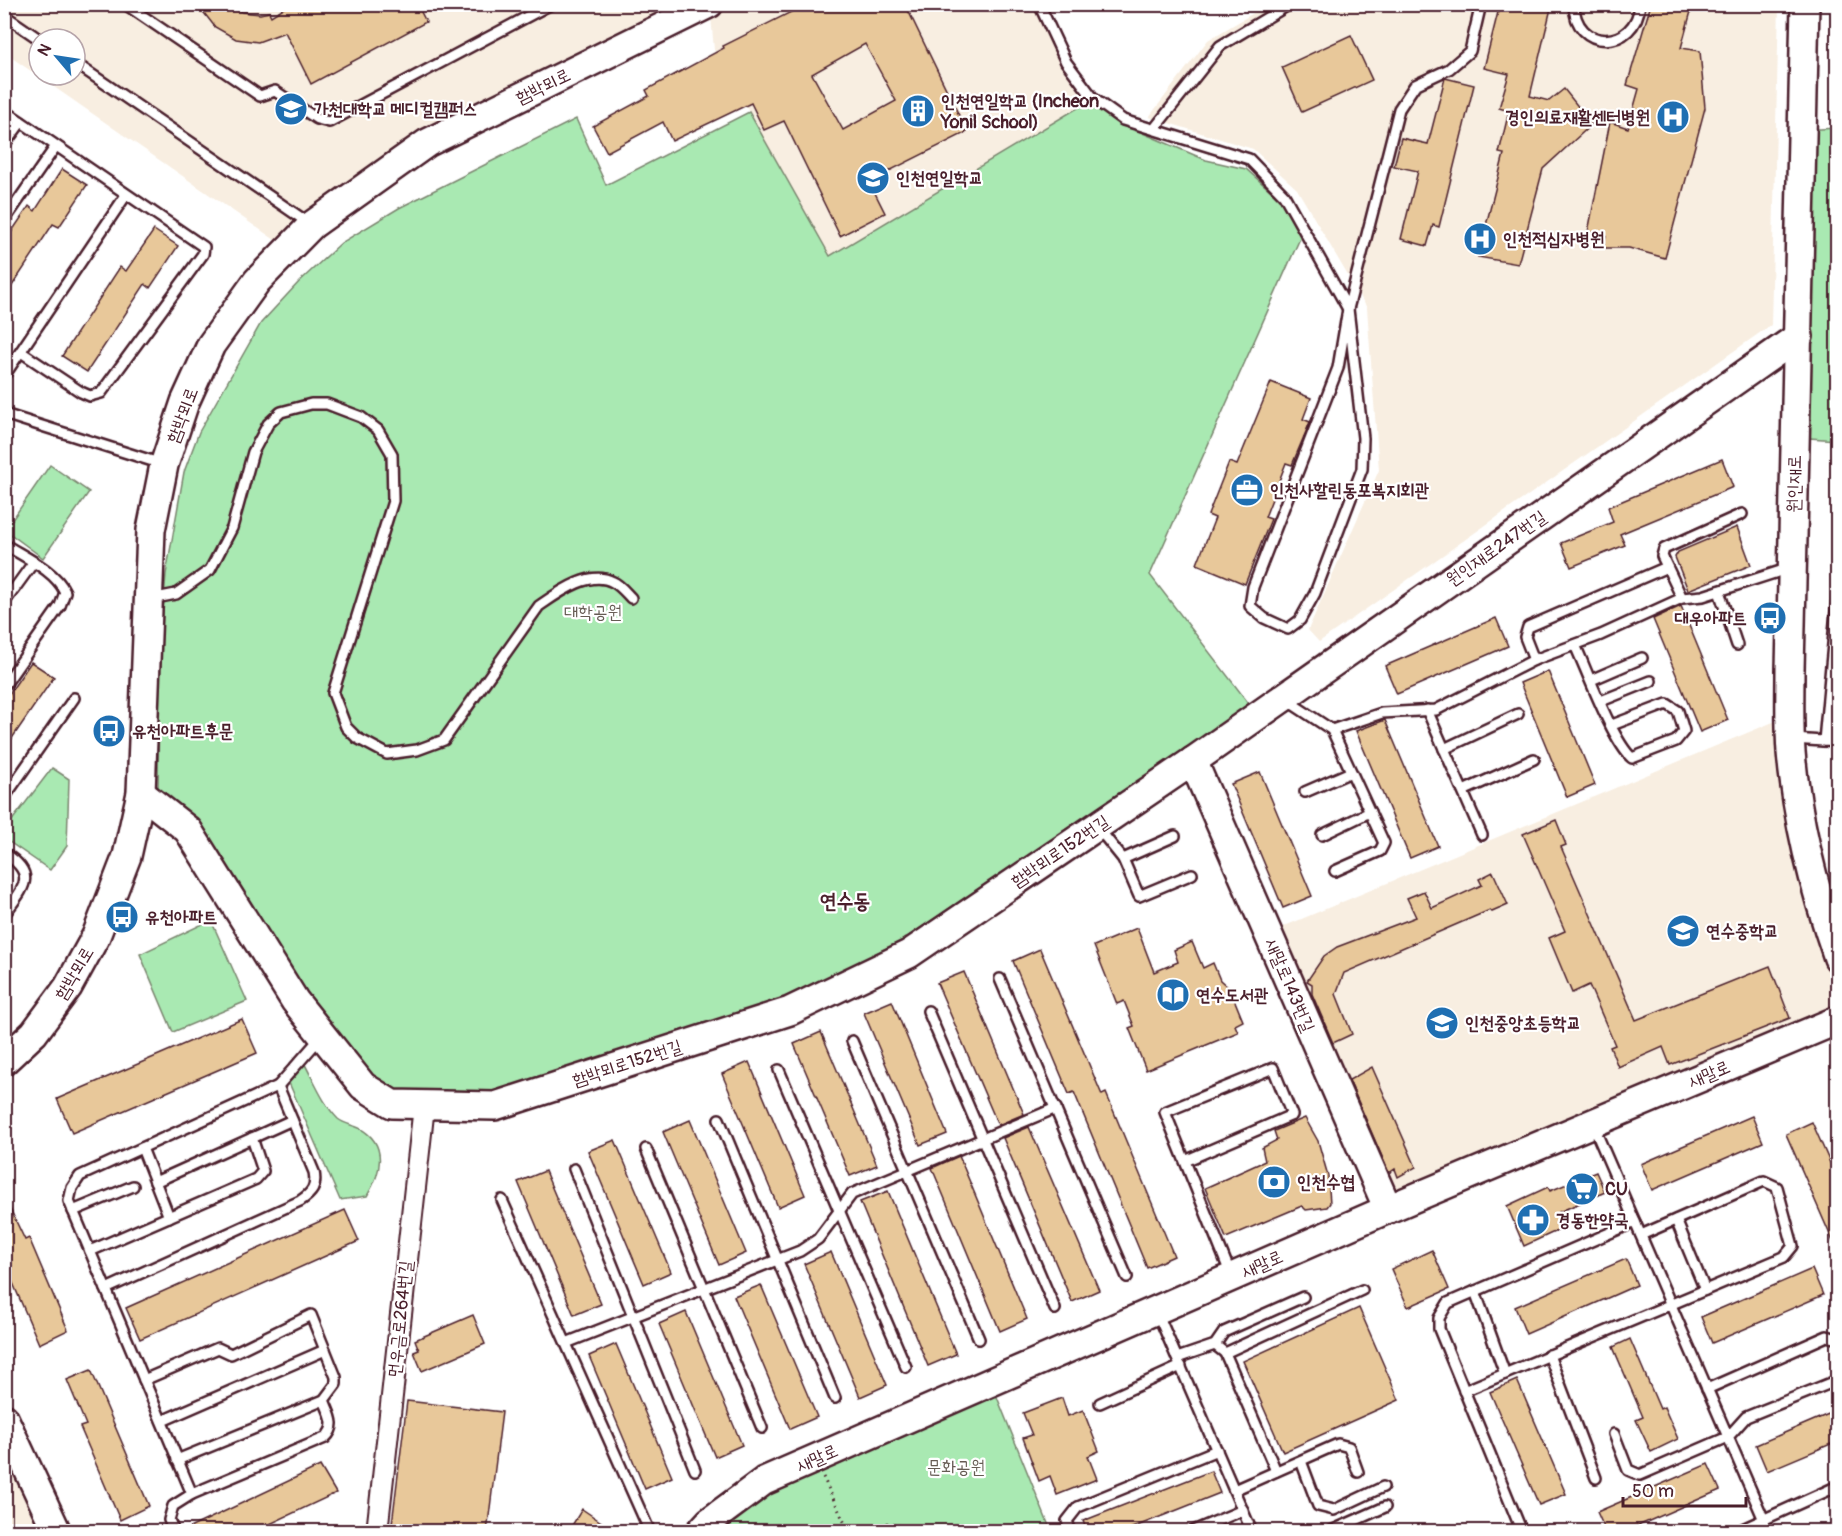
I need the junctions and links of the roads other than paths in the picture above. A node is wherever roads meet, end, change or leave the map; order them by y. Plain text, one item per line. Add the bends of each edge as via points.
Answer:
1 (125, 4) edge
2 (551, 4) edge
3 (709, 4) edge
4 (1039, 4) edge
5 (1290, 4) edge
6 (1481, 4) edge
7 (1574, 4) edge
8 (1640, 4) edge
9 (1804, 4) edge
10 (4, 15) edge
11 (27, 31) edge
12 (87, 71) edge
13 (4, 110) edge
14 (21, 122) junction
15 (1154, 129) junction
16 (4, 146) edge
17 (56, 146) junction
18 (126, 195) junction
19 (4, 221) edge
20 (312, 225) junction
21 (1348, 309) junction
22 (1799, 336) junction
23 (21, 352) junction
24 (4, 376) edge
25 (4, 414) edge
26 (164, 465) junction
27 (1742, 514) dead end
28 (4, 543) edge
29 (33, 563) junction
30 (1667, 567) junction
31 (1792, 567) junction
32 (1838, 590) edge
33 (1719, 591) junction
34 (631, 598) dead end
35 (1682, 598) junction
36 (148, 599) junction
37 (4, 603) edge
38 (1575, 645) junction
39 (1737, 645) dead end
40 (1641, 658) dead end
41 (1534, 660) junction
42 (1591, 680) junction
43 (1651, 681) dead end
44 (4, 686) edge
45 (74, 698) dead end
46 (1283, 698) junction
47 (1601, 701) junction
48 (1427, 710) junction
49 (1518, 714) dead end
50 (1612, 725) junction
51 (1332, 730) junction
52 (1791, 739) junction
53 (1824, 741) junction
54 (1838, 742) edge
55 (1444, 749) junction
56 (1534, 759) dead end
57 (1193, 761) junction
58 (1351, 772) junction
59 (1463, 791) junction
60 (1305, 792) dead end
61 (141, 793) junction
62 (4, 798) edge
63 (1370, 812) junction
64 (1097, 826) junction
65 (1322, 835) dead end
66 (1482, 835) dead end
67 (1175, 836) dead end
68 (4, 853) edge
69 (1123, 859) junction
70 (1335, 870) dead end
71 (1192, 874) dead end
72 (4, 915) edge
73 (1838, 958) edge
74 (1000, 979) dead end
75 (928, 1011) dead end
76 (1838, 1020) edge
77 (323, 1036) junction
78 (852, 1041) dead end
79 (4, 1061) edge
80 (779, 1070) dead end
81 (278, 1086) junction
82 (424, 1106) junction
83 (1056, 1108) junction
84 (718, 1119) dead end
85 (292, 1120) junction
86 (1593, 1122) junction
87 (252, 1138) junction
88 (982, 1139) junction
89 (142, 1148) junction
90 (646, 1149) dead end
91 (1185, 1161) junction
92 (574, 1169) dead end
93 (908, 1171) junction
94 (155, 1182) junction
95 (133, 1186) dead end
96 (502, 1200) dead end
97 (839, 1208) junction
98 (1388, 1209) junction
99 (74, 1211) junction
100 (169, 1217) junction
101 (1676, 1220) junction
102 (1635, 1222) junction
103 (1641, 1235) junction
104 (90, 1251) junction
105 (778, 1259) junction
106 (1127, 1277) dead end
107 (1231, 1277) junction
108 (705, 1288) junction
109 (106, 1289) junction
110 (1362, 1290) dead end
111 (1705, 1290) junction
112 (1475, 1291) junction
113 (1303, 1297) dead end
114 (1671, 1304) junction
115 (1055, 1309) dead end
116 (1156, 1310) junction
117 (634, 1316) junction
118 (979, 1339) dead end
119 (1838, 1339) edge
120 (566, 1343) junction
121 (1215, 1345) junction
122 (326, 1350) junction
123 (1225, 1353) junction
124 (1549, 1355) junction
125 (1179, 1362) junction
126 (906, 1367) dead end
127 (1505, 1374) junction
128 (144, 1380) junction
129 (1838, 1380) edge
130 (1707, 1389) junction
131 (1464, 1391) junction
132 (835, 1398) dead end
133 (324, 1400) junction
134 (1100, 1403) dead end
135 (4, 1418) edge
136 (162, 1421) junction
137 (762, 1428) dead end
138 (1614, 1434) dead end
139 (1728, 1437) junction
140 (1217, 1450) junction
141 (177, 1460) junction
142 (1301, 1461) junction
143 (695, 1470) dead end
144 (1276, 1471) junction
145 (1358, 1472) dead end
146 (1596, 1478) dead end
147 (1838, 1486) edge
148 (1383, 1487) dead end
149 (1234, 1490) junction
150 (192, 1494) junction
151 (1385, 1507) dead end
152 (1243, 1510) junction
153 (1764, 1520) junction
154 (57, 1532) edge
155 (174, 1532) edge
156 (377, 1532) edge
157 (650, 1532) edge
158 (700, 1532) edge
159 (1071, 1532) edge
160 (1191, 1532) edge
161 (1252, 1532) edge
162 (1329, 1532) edge
163 (1522, 1532) edge
164 (1736, 1532) edge

1 - 2 lane via 260,96 275,91 317,119 329,122
3 - 20 street, 함박뫼로 via 427,143
4 - 15 lane via 1066,62 1094,99 1124,120
5 - 15 lane via 1220,46
6 - 21 lane via 1470,51 1449,69 1415,85 1399,108
7 - 8 lane via 1580,27 1597,39 1608,40 1628,33 1639,15
9 - 22 street, 원인재로
10 - 11 lane
12 - 20 lane
13 - 14 lane
14 - 16 lane
14 - 17 lane
15 - 21 lane via 1249,159 1284,195
17 - 18 lane
17 - 19 lane
18 - 23 lane
18 - 23 lane via 204,246 204,254 101,393 90,396 81,392
20 - 26 street, 함박뫼로 via 257,281 211,345 185,402
21 - 21 lane via 1338,368 1253,587 1250,606 1264,618 1288,629 1300,620 1315,593 1362,469
22 - 31 street, 원인재로
22 - 46 street, 원인재로247번길
23 - 24 lane
25 - 26 lane
26 - 36 street, 함박뫼로 via 151,530
27 - 30 lane via 1664,549 1662,556
28 - 29 lane
29 - 37 lane
29 - 44 lane via 56,579 65,592 60,606
30 - 35 lane
30 - 41 lane via 1528,627 1525,637
31 - 33 lane
31 - 52 street, 원인재로
32 - 53 lane
33 - 35 lane
33 - 39 lane
34 - 36 lane via 613,582 597,579 561,591 539,606 444,740 417,750 387,754 371,747 346,727 333,693 393,501 392,454 378,430 361,417 327,404 281,412 268,424 253,452 232,528 210,570 176,594
35 - 38 lane
36 - 61 street, 함박뫼로
38 - 41 lane
38 - 42 lane
40 - 42 lane
41 - 48 lane via 1436,710
42 - 47 lane
43 - 47 lane
45 - 62 lane
46 - 51 lane
46 - 57 street, 원인재로247번길
47 - 50 lane
48 - 51 lane via 1382,713
48 - 55 lane
49 - 55 lane
50 - 50 lane via 1624,752 1632,758 1676,741 1684,731 1678,711 1667,704
51 - 58 lane
52 - 53 lane
52 - 73 street, 원인재로 via 1801,819 1820,904
53 - 54 lane
55 - 59 lane
56 - 59 lane
57 - 64 street, 함박뫼로152번길
57 - 98 street, 새말로143번길
58 - 60 lane
58 - 63 lane
59 - 66 lane
61 - 77 street, 함박뫼로152번길 via 188,831 295,1001
61 - 79 street, 함박뫼로 via 127,856 96,936 48,1015
63 - 65 lane
63 - 70 lane via 1384,843 1380,851
64 - 69 lane
64 - 82 street, 함박뫼로152번길 via 909,954 790,1011 495,1106
67 - 69 lane
68 - 72 lane via 21,863 25,872 24,887
69 - 71 lane via 1139,896
74 - 83 lane
75 - 88 lane
76 - 86 street, 새말로
77 - 81 lane
77 - 82 street, 함박뫼로152번길 via 363,1086 392,1104
78 - 93 lane
80 - 97 lane
81 - 85 lane
81 - 89 lane
82 - 156 street, 먼우금로264번길
83 - 88 lane
83 - 106 lane
84 - 105 lane
85 - 87 lane
85 - 109 lane via 314,1172 316,1183 311,1194
86 - 98 street, 새말로
86 - 102 lane
87 - 94 lane
87 - 100 lane via 264,1171 256,1179
88 - 93 lane
88 - 115 lane
89 - 94 lane
89 - 99 lane via 80,1176 69,1201
90 - 108 lane
91 - 91 lane via 1165,1112 1273,1068 1292,1115
91 - 107 lane
92 - 117 lane
93 - 97 lane via 852,1194
93 - 118 lane
94 - 100 lane
95 - 99 lane
96 - 120 lane
97 - 105 lane via 818,1239
97 - 126 lane
98 - 107 street, 새말로
99 - 104 lane
100 - 104 lane
101 - 103 lane
101 - 111 lane
101 - 111 lane via 1764,1181 1777,1187 1793,1246 1785,1257
102 - 103 lane
102 - 112 lane
103 - 114 lane
104 - 109 lane
105 - 108 lane
105 - 132 lane
107 - 116 street, 새말로
108 - 117 lane
108 - 137 lane
109 - 128 lane
110 - 123 lane
111 - 114 lane
112 - 127 lane
112 - 131 lane via 1448,1303 1439,1318 1439,1329
113 - 121 lane via 1224,1332
114 - 124 lane
114 - 130 lane
116 - 125 lane
116 - 158 street, 새말로 via 764,1482
117 - 120 lane
117 - 143 lane
119 - 130 lane via 1827,1336
120 - 157 lane
121 - 123 lane
121 - 125 lane
122 - 128 lane via 311,1316 231,1354 218,1348
122 - 133 lane via 336,1384
122 - 136 lane
123 - 144 lane
124 - 127 lane
124 - 146 lane
125 - 134 lane
125 - 140 lane
127 - 131 lane
128 - 136 lane
129 - 139 lane via 1746,1417
130 - 139 lane
131 - 163 lane
133 - 141 lane
133 - 150 lane via 334,1424 326,1438
135 - 154 street
136 - 141 lane
138 - 139 lane via 1628,1470 1640,1475
139 - 153 lane
140 - 149 lane
140 - 159 lane via 1078,1507 1067,1521
141 - 150 lane
142 - 144 lane
142 - 145 lane via 1338,1444 1349,1447
142 - 148 lane via 1318,1506 1334,1510
144 - 149 lane
147 - 153 lane
149 - 152 lane
150 - 155 lane via 173,1506 169,1520
151 - 162 lane
152 - 160 lane
152 - 161 lane
153 - 164 lane

